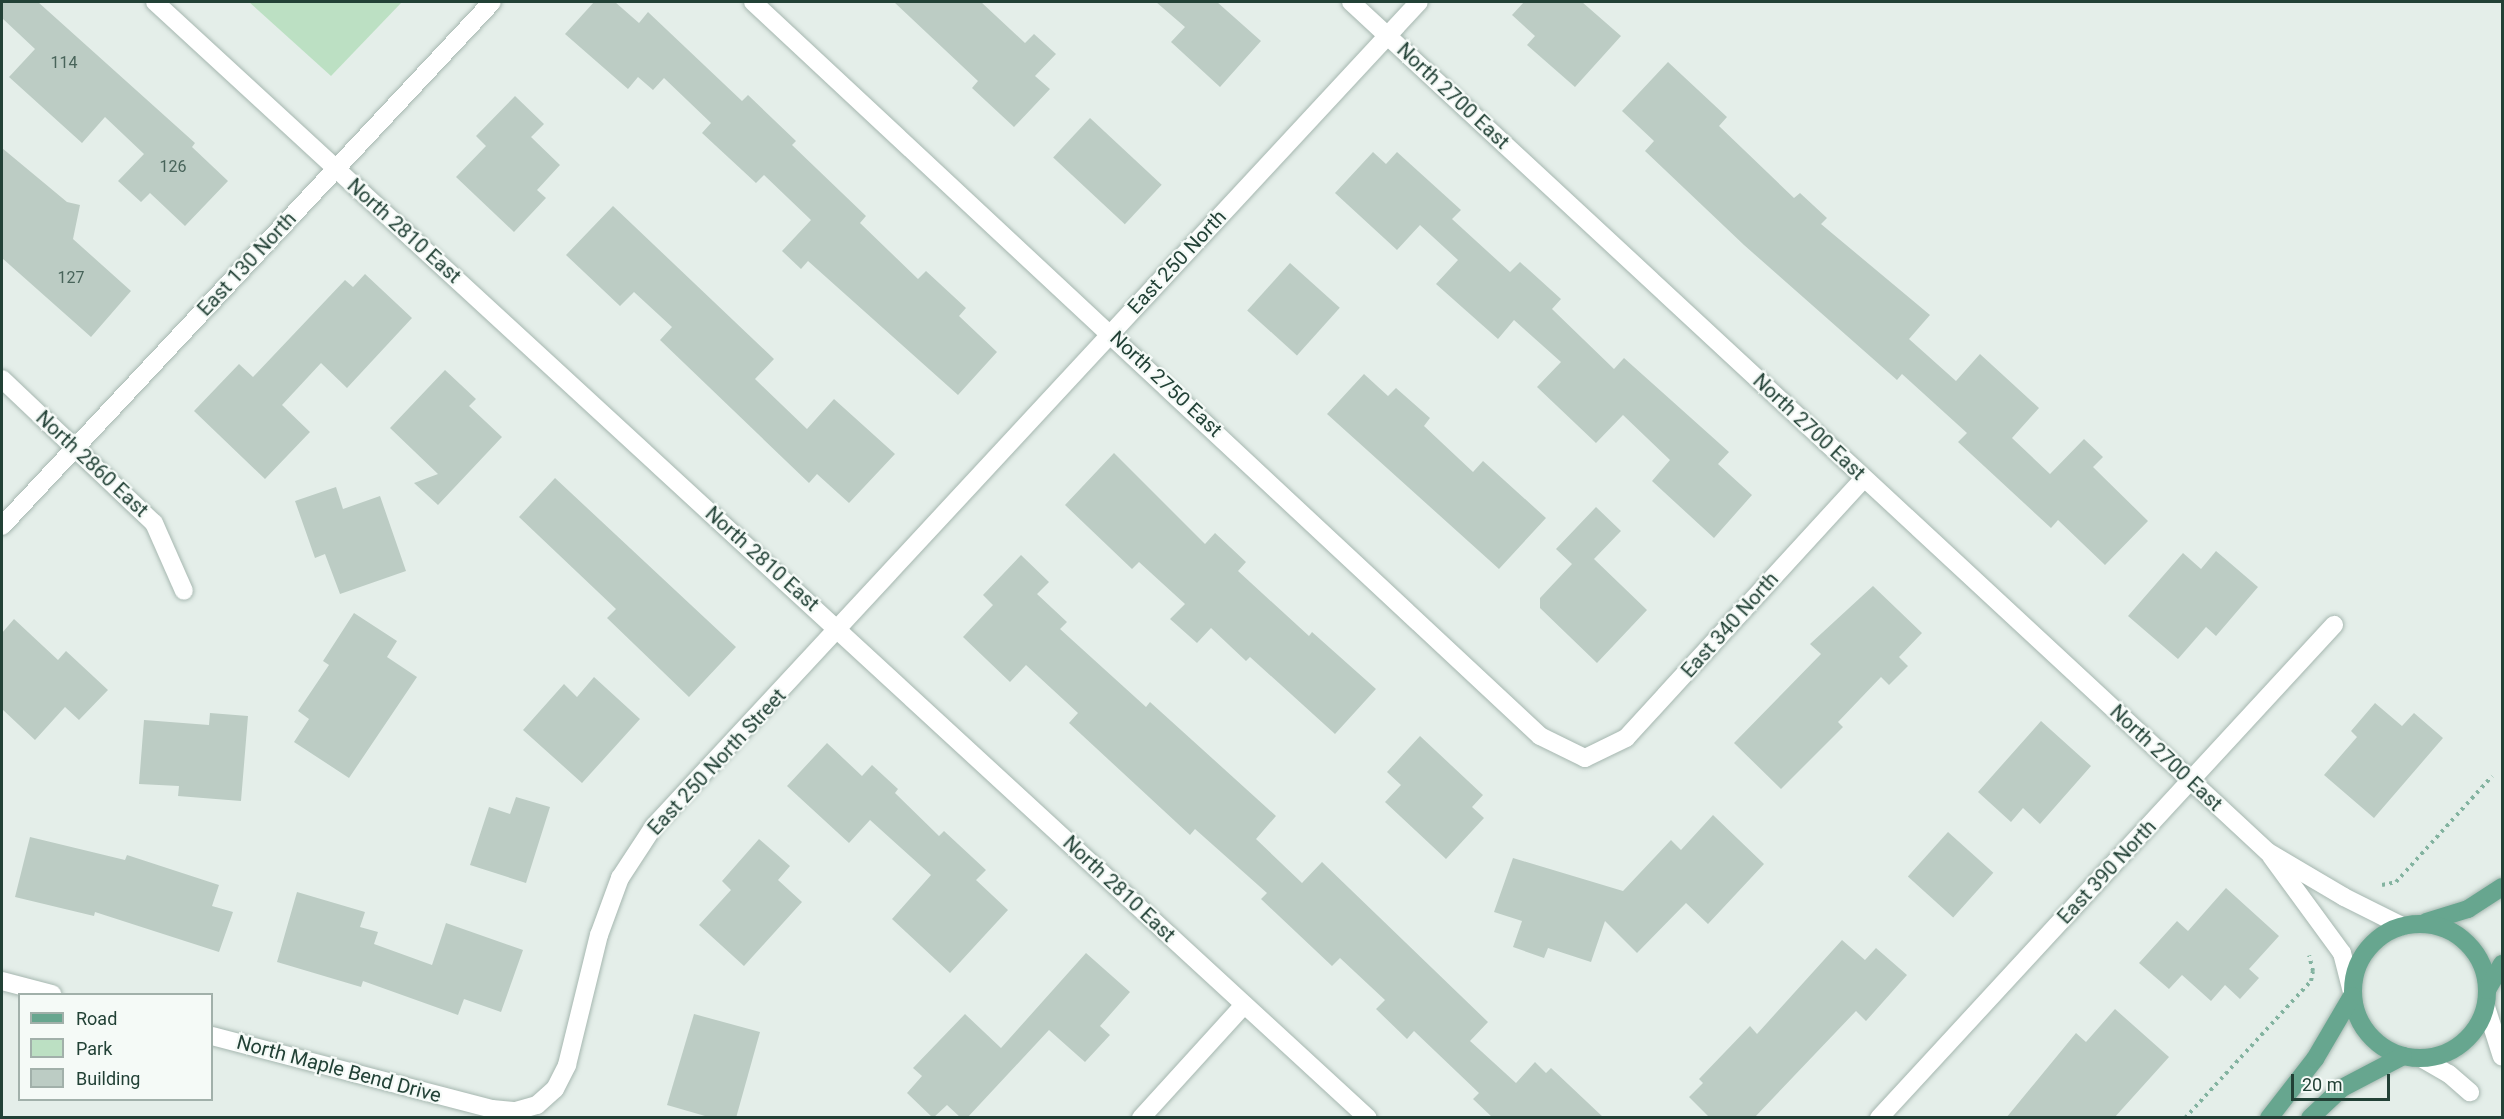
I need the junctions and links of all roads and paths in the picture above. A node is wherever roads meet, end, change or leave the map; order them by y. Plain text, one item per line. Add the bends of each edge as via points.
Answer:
1 (155, 2) edge
2 (492, 2) edge
3 (753, 2) edge
4 (1351, 2) edge
5 (1419, 2) edge
6 (1388, 35) junction
7 (336, 168) junction
8 (1111, 332) junction
9 (2, 379) edge
10 (75, 448) junction
11 (1864, 478) junction
12 (2, 526) edge
13 (184, 591) dead end
14 (2334, 626) dead end
15 (840, 630) junction
16 (1585, 758) joint
17 (2492, 776) dead end
18 (2191, 782) junction
19 (2268, 852) junction
20 (2379, 885) dead end
21 (2502, 887) edge
22 (2410, 924) junction
23 (2308, 950) dead end
24 (2502, 964) edge
25 (2, 981) edge
26 (48, 993) edge
27 (2352, 994) junction
28 (2487, 998) junction
29 (1244, 1005) junction
30 (213, 1036) edge
31 (2412, 1057) junction
32 (2502, 1057) edge
33 (2470, 1092) dead end
34 (537, 1105) joint
35 (1142, 1118) edge
36 (1368, 1118) edge
37 (1879, 1118) edge
38 (2185, 1118) edge
39 (2269, 1118) edge
40 (2310, 1118) edge

1 - 7 street, North 2810 East
2 - 7 street, East 130 North
3 - 8 street, North 2750 East
4 - 6 street, North 2700 East
5 - 6 street, East 250 North
6 - 8 street, East 250 North
6 - 11 street, North 2700 East
7 - 10 street, East 130 North
7 - 15 street, North 2810 East
8 - 15 street, East 250 North
8 - 16 street, North 2750 East via 1540,735
9 - 10 street, North 2860 East
10 - 12 street, East 130 North
10 - 13 street, North 2860 East via 154,524
11 - 16 street, East 340 North via 1626,738
11 - 18 street, North 2700 East
14 - 18 street, East 390 North
15 - 29 street, North 2810 East
15 - 34 street, East 250 North Street via 654,826 620,878 599,935 567,1065 555,1089
17 - 20 path via 2396,882
18 - 19 street, North 2700 East
18 - 37 street, East 390 North
19 - 22 street, North 2700 East via 2344,897
19 - 27 street, North 2700 East via 2342,953
21 - 22 main road via 2468,909
22 - 27 main road via 2371,944 2354,974
22 - 28 main road via 2437,925 2467,942 2478,956
23 - 38 path via 2311,981
24 - 28 main road
25 - 26 street
27 - 31 main road via 2356,1013 2374,1041
27 - 39 main road via 2315,1059
28 - 31 main road via 2479,1023 2462,1043 2438,1056
28 - 32 street
29 - 35 street
29 - 36 street, North 2810 East
30 - 34 street, North Maple Bend Drive via 492,1109 516,1111
31 - 33 street via 2449,1074
31 - 40 main road via 2342,1088

